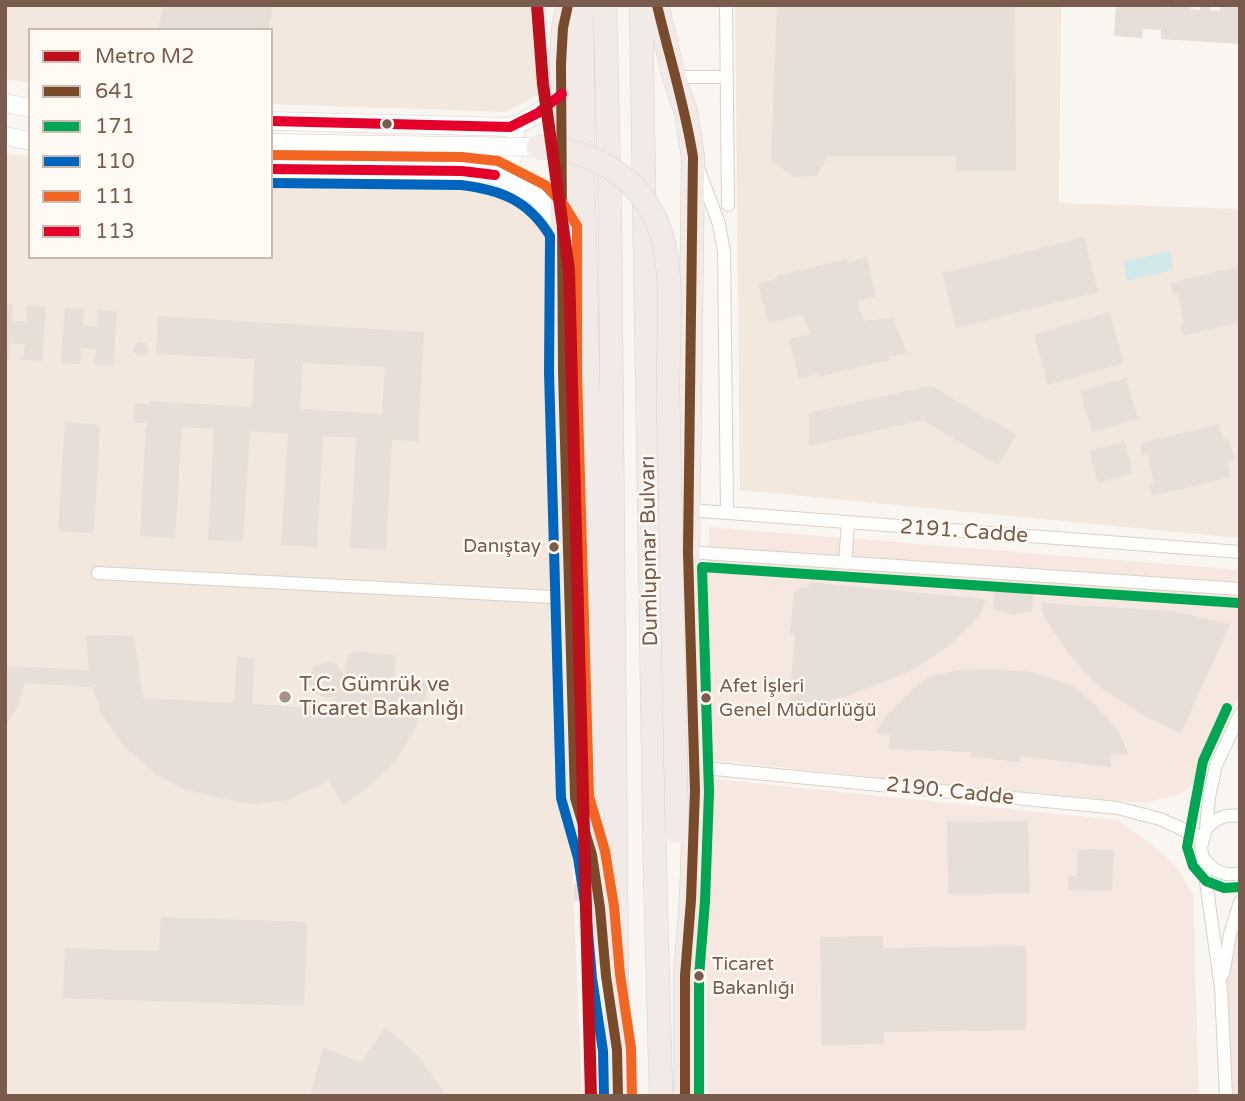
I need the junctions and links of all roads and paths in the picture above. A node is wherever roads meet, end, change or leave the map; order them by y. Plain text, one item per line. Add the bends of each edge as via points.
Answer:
1 (569, 5) edge
2 (582, 5) edge
3 (605, 5) edge
4 (641, 5) edge
5 (657, 5) edge
6 (726, 5) edge
7 (674, 77) junction
8 (726, 77) junction
9 (562, 94) junction
10 (5, 103) edge
11 (28, 108) edge
12 (273, 121) edge
13 (510, 127) junction
14 (5, 136) edge
15 (28, 141) edge
16 (273, 143) edge
17 (538, 147) joint
18 (693, 158) junction
19 (273, 169) edge
20 (495, 174) junction
21 (728, 205) dead end
22 (564, 232) junction
23 (689, 510) junction
24 (727, 513) junction
25 (848, 523) junction
26 (688, 552) junction
27 (1240, 552) edge
28 (845, 563) junction
29 (98, 573) dead end
30 (1240, 589) edge
31 (571, 598) junction
32 (1240, 714) edge
33 (694, 767) junction
34 (1240, 816) edge
35 (617, 819) junction
36 (1204, 833) junction
37 (1203, 856) junction
38 (1240, 873) edge
39 (1240, 902) edge
40 (684, 976) junction
41 (1221, 988) junction
42 (618, 1050) junction
43 (618, 1096) edge
44 (661, 1096) edge
45 (685, 1096) edge
46 (1226, 1096) edge

1 - 9 highway via 563,28
2 - 35 highway, Dumlupınar Bulvarı via 599,769
3 - 35 highway, Dumlupınar Bulvarı
4 - 44 highway, Dumlupınar Bulvarı
5 - 7 highway, Dumlupınar Bulvarı
6 - 8 street
7 - 8 street
7 - 18 highway, Dumlupınar Bulvarı via 686,112
8 - 21 street
9 - 13 main road via 539,114
9 - 22 highway
10 - 11 main road
12 - 13 main road
13 - 20 main road via 516,151
14 - 15 main road
16 - 17 main road, bridge
17 - 40 highway, bridge via 594,158 623,177 650,209 665,248
18 - 23 highway, Dumlupınar Bulvarı
18 - 24 street via 723,245
19 - 20 main road
20 - 22 main road via 536,197
22 - 31 highway via 563,372
23 - 24 street, 2191. Cadde
23 - 26 highway, Dumlupınar Bulvarı
24 - 25 street, 2191. Cadde
25 - 27 street, 2191. Cadde
25 - 28 street
26 - 28 street
26 - 33 highway, Dumlupınar Bulvarı
28 - 30 street
29 - 31 street
31 - 42 highway via 575,798 596,875
32 - 36 street via 1216,765
33 - 36 street, 2190. Cadde via 1118,808
33 - 40 highway, Dumlupınar Bulvarı via 693,871
34 - 36 street via 1220,817
35 - 42 highway, Dumlupınar Bulvarı
36 - 37 street
37 - 38 street via 1215,871
37 - 41 street
39 - 41 street
40 - 45 highway, Dumlupınar Bulvarı
41 - 46 street
42 - 43 highway, Dumlupınar Bulvarı

